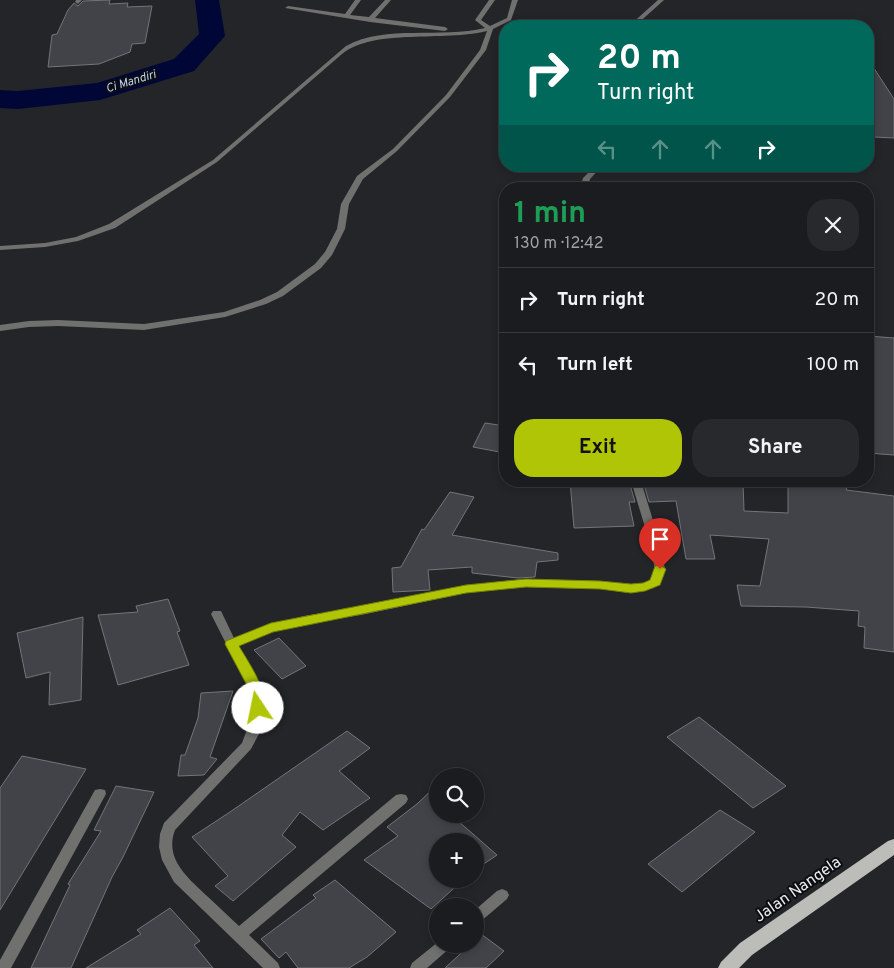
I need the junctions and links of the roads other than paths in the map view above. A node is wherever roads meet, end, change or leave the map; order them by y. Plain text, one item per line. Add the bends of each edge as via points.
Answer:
1 (358, 0) edge
2 (388, 0) edge
3 (492, 0) edge
4 (515, 0) edge
5 (661, 0) edge
6 (288, 8) dead end
7 (346, 16) junction
8 (370, 20) junction
9 (507, 20) edge
10 (639, 20) edge
11 (499, 24) edge
12 (490, 29) junction
13 (468, 32) junction
14 (0, 248) edge
15 (0, 328) edge
16 (638, 487) edge
17 (217, 614) dead end
18 (231, 644) junction
19 (100, 794) dead end
20 (401, 799) dead end
21 (894, 846) edge
22 (502, 895) dead end
23 (484, 910) edge
24 (238, 935) junction
25 (434, 953) edge
26 (3, 968) edge
27 (273, 968) edge
28 (417, 968) edge
29 (727, 968) edge

1 - 7 street
2 - 8 street
3 - 12 street via 478,20
4 - 9 street
5 - 10 street
6 - 7 street
7 - 8 street
8 - 13 street
11 - 12 street
12 - 13 street
12 - 15 street via 483,50 448,96 395,150 360,178 344,204 341,229 329,253 318,266 280,294 225,314 144,327 58,323
13 - 14 street via 352,44 215,162 112,226 78,239
16 - 18 street via 660,569 655,582 650,585 631,589 526,583 466,589 304,620 271,628
17 - 18 street
18 - 24 street via 256,691 255,732 247,746 169,827 165,847 179,878
19 - 26 street
20 - 24 street
21 - 29 main road, Jalan Nangela via 746,949
22 - 23 street
24 - 27 street
25 - 28 street

